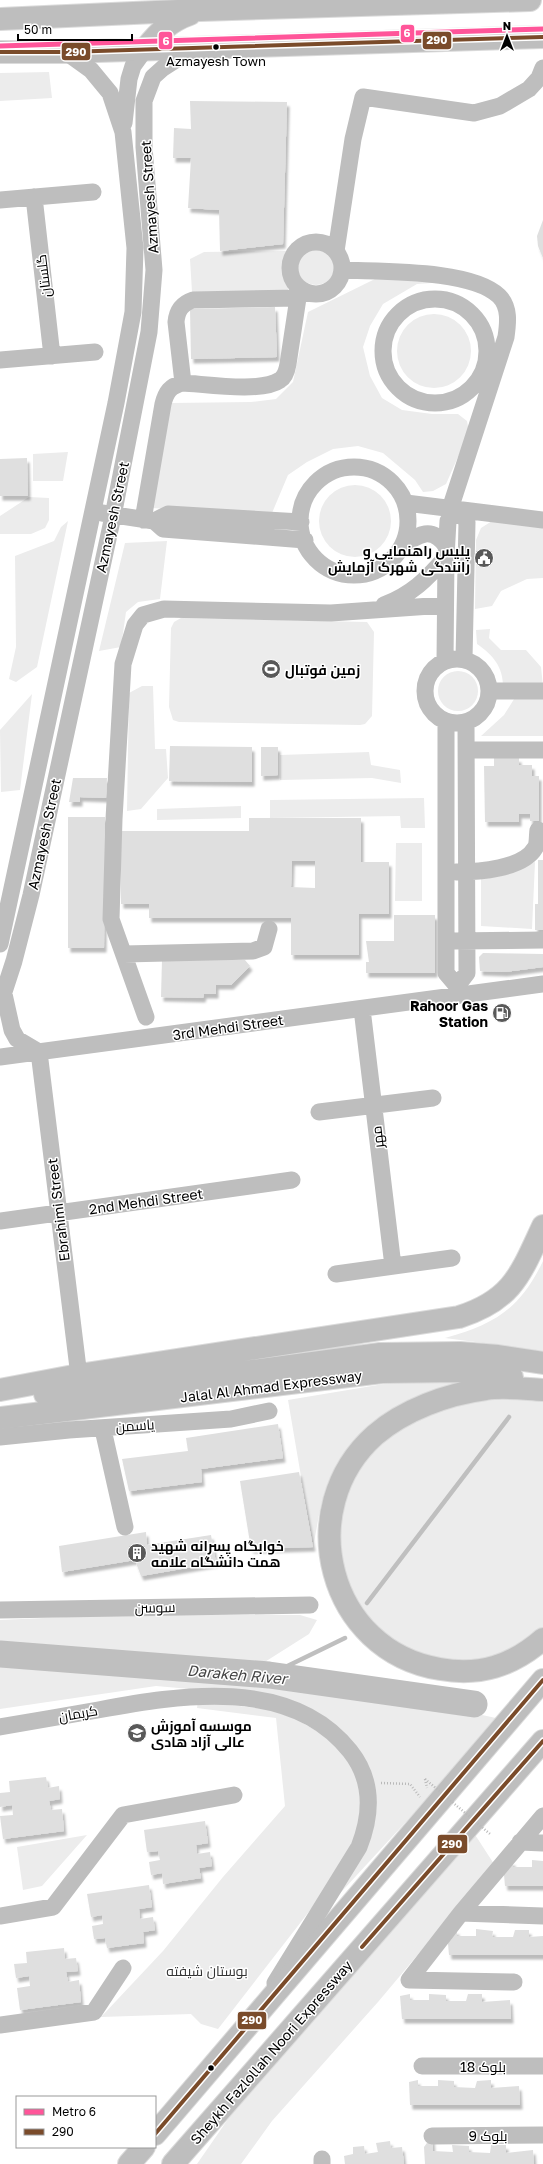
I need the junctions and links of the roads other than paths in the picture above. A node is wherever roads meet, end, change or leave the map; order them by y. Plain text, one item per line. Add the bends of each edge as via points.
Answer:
1 (530, 0) edge
2 (200, 10) junction
3 (8, 19) edge
4 (543, 36) edge
5 (197, 46) junction
6 (146, 48) junction
7 (7, 52) edge
8 (66, 52) junction
9 (543, 68) edge
10 (123, 132) junction
11 (93, 192) dead end
12 (34, 197) junction
13 (0, 200) edge
14 (336, 251) junction
15 (342, 270) junction
16 (301, 294) junction
17 (95, 352) dead end
18 (52, 356) junction
19 (0, 360) edge
20 (491, 366) junction
21 (183, 383) junction
22 (406, 503) junction
23 (454, 509) junction
24 (92, 511) junction
25 (113, 516) junction
26 (242, 518) junction
27 (149, 520) junction
28 (543, 520) edge
29 (301, 522) junction
30 (241, 535) junction
31 (305, 540) junction
32 (402, 546) junction
33 (446, 551) junction
34 (445, 605) junction
35 (369, 612) junction
36 (464, 659) junction
37 (445, 661) junction
38 (490, 691) junction
39 (543, 691) edge
40 (446, 721) junction
41 (466, 722) junction
42 (466, 750) junction
43 (543, 750) edge
44 (538, 830) dead end
45 (446, 872) junction
46 (466, 872) junction
47 (269, 929) dead end
48 (543, 940) edge
49 (446, 941) junction
50 (467, 941) junction
51 (0, 944) edge
52 (124, 954) junction
53 (543, 984) edge
54 (457, 991) junction
55 (2, 999) edge
56 (362, 1009) junction
57 (146, 1017) dead end
58 (39, 1052) junction
59 (0, 1057) edge
60 (433, 1098) dead end
61 (374, 1105) junction
62 (319, 1112) dead end
63 (292, 1180) dead end
64 (59, 1213) junction
65 (0, 1221) edge
66 (543, 1226) edge
67 (452, 1258) dead end
68 (393, 1266) junction
69 (336, 1274) dead end
70 (543, 1363) edge
71 (78, 1368) dead end
72 (543, 1382) edge
73 (0, 1390) edge
74 (543, 1390) edge
75 (0, 1397) edge
76 (269, 1411) dead end
77 (0, 1418) edge
78 (104, 1434) dead end
79 (0, 1437) edge
80 (125, 1527) dead end
81 (310, 1605) dead end
82 (0, 1610) edge
83 (543, 1639) edge
84 (543, 1680) edge
85 (0, 1727) edge
86 (543, 1741) edge
87 (234, 1795) dead end
88 (543, 1816) edge
89 (520, 1842) junction
90 (543, 1843) edge
91 (461, 1913) junction
92 (0, 1916) edge
93 (543, 1916) edge
94 (123, 1968) dead end
95 (514, 1982) dead end
96 (253, 2021) junction
97 (0, 2025) edge
98 (422, 2066) dead end
99 (543, 2066) edge
100 (156, 2133) edge
101 (543, 2135) edge
102 (432, 2136) dead end
103 (190, 2145) junction
104 (143, 2148) edge
105 (129, 2164) edge
106 (173, 2164) edge
107 (180, 2164) edge

1 - 2 main road
2 - 3 main road
2 - 6 main road via 166,25
3 - 7 main road via 20,29 21,39
4 - 5 main road
5 - 6 main road
5 - 25 street, Azmayesh Street via 153,77 144,101 144,147 154,270 153,297 144,363
6 - 8 main road
6 - 10 street via 133,66 129,79
7 - 8 main road
8 - 10 street, Azmayesh Street via 91,70 110,93
9 - 14 street via 539,78 529,89 500,106 474,112 364,97 353,139
10 - 24 street, Azmayesh Street via 135,248 133,312
11 - 12 street
12 - 13 street
12 - 18 street, گلستان
14 - 15 street via 340,257
14 - 16 street via 326,244 314,242 306,244 293,255 290,263 292,279
15 - 16 street via 339,278 328,290
15 - 20 street via 453,276 490,290 500,297 508,315 506,337
16 - 21 street via 288,364 281,380 262,387
16 - 21 street via 185,302 177,314 176,322
17 - 18 street
18 - 19 street
20 - 20 street via 484,331 475,317 463,306 447,299 414,302 400,311 390,323 383,339 382,355 387,373 397,388 412,399 430,404 448,402 465,394
20 - 23 street
21 - 27 street via 174,385 166,395
22 - 23 street
22 - 29 street via 397,487 383,475 367,468 349,467 331,472 316,482 306,497 300,514
22 - 32 street via 409,520
23 - 28 street
23 - 33 street via 448,521
23 - 36 street via 467,522
24 - 25 street
24 - 51 street, Azmayesh Street
25 - 27 street
25 - 55 street, Azmayesh Street via 31,895
26 - 27 street via 168,514
26 - 29 street
26 - 30 street
27 - 30 street via 163,529
29 - 31 street
30 - 31 street
31 - 32 street via 308,549 319,562 335,571 352,575 369,573 385,565
32 - 33 street via 415,536 428,533 440,537
33 - 34 street
33 - 35 street via 422,583 410,593
34 - 35 street
34 - 37 street
35 - 52 street via 164,609 143,615 136,625 127,650 121,680 111,919
36 - 37 street
36 - 38 street via 484,672
37 - 40 street via 431,672 424,691 426,702 432,712
38 - 39 street
38 - 41 street via 488,702 482,712
40 - 41 street
40 - 45 street
41 - 42 street
42 - 43 street
42 - 46 street
44 - 46 street via 536,848 526,860 512,865
45 - 46 street
45 - 49 street
46 - 50 street
47 - 52 street via 264,947 253,951
48 - 50 street
49 - 50 street
49 - 54 street via 446,973
50 - 54 street via 467,973
52 - 57 street
53 - 54 street, 3rd Mehdi Street
54 - 56 street, 3rd Mehdi Street
55 - 58 street via 17,1039
56 - 58 street, 3rd Mehdi Street
56 - 61 street, مهر
58 - 59 street, 3rd Mehdi Street
58 - 64 street, Ebrahimi Street
60 - 61 street
61 - 62 street
61 - 68 street, مهر
63 - 64 street, 2nd Mehdi Street
64 - 65 street, 2nd Mehdi Street
64 - 71 street, Ebrahimi Street
66 - 73 main road via 518,1278 496,1300 476,1312 459,1317 79,1375
67 - 68 street
68 - 69 street
70 - 75 main road, Jalal Al Ahmad Expressway via 460,1353 380,1354 139,1386
72 - 77 main road, Jalal Al Ahmad Expressway via 458,1371 382,1372
74 - 83 main road via 486,1388 429,1404 402,1417 376,1435 356,1456 333,1503 329,1530 330,1556 342,1596 351,1612 373,1637 402,1657 424,1666 450,1671 477,1671 500,1665 525,1654
76 - 79 street, یاسمن via 231,1419
78 - 80 street
81 - 82 street, سوسن
84 - 96 main road
85 - 96 street, کریمان via 155,1700 246,1697 273,1702 311,1718 342,1741 360,1766 369,1799 368,1818 359,1847
86 - 103 main road, Sheykh Fazlollah Noori Expressway
87 - 92 street via 123,1815 53,1908
88 - 89 street
89 - 90 street
89 - 91 street
91 - 93 street
91 - 95 street via 409,1980
94 - 97 street via 94,2012
96 - 100 main road
98 - 99 street, بلوک 18
101 - 102 street, بلوک 9
103 - 106 main road, Sheykh Fazlollah Noori Expressway
103 - 107 street
104 - 105 main road

